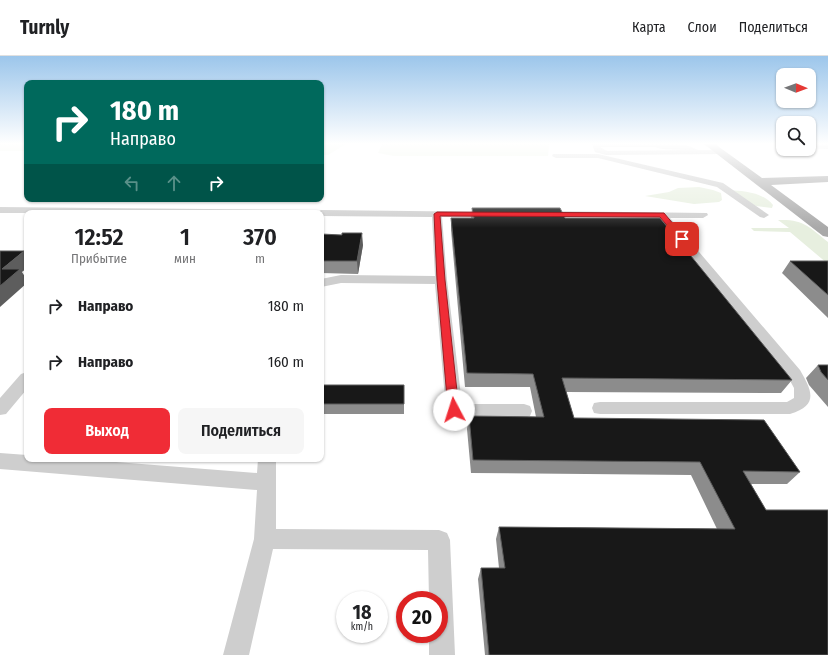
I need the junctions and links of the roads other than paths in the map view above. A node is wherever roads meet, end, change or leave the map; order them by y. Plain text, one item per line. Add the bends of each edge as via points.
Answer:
1 (665, 172) edge
2 (747, 172) edge
3 (828, 178) edge
4 (759, 182) junction
5 (0, 210) edge
6 (24, 210) edge
7 (324, 213) edge
8 (437, 214) junction
9 (507, 214) edge
10 (530, 214) edge
11 (662, 215) junction
12 (703, 215) dead end
13 (764, 215) dead end
14 (828, 233) edge
15 (441, 280) junction
16 (324, 282) edge
17 (24, 381) edge
18 (600, 408) dead end
19 (0, 409) edge
20 (524, 411) dead end
21 (0, 461) edge
22 (266, 462) edge
23 (267, 482) junction
24 (265, 539) junction
25 (236, 655) edge
26 (442, 655) edge

1 - 13 lane via 720,185
2 - 4 main road
3 - 4 main road
4 - 14 main road
5 - 6 lane
7 - 8 lane
8 - 9 lane
8 - 15 lane
10 - 11 lane
11 - 12 lane
11 - 18 lane via 794,374 802,388 802,401 790,408
15 - 16 lane via 341,279
15 - 20 lane via 454,410
17 - 19 lane
21 - 23 lane
22 - 23 lane
23 - 24 lane
24 - 25 lane
24 - 26 lane via 439,540

